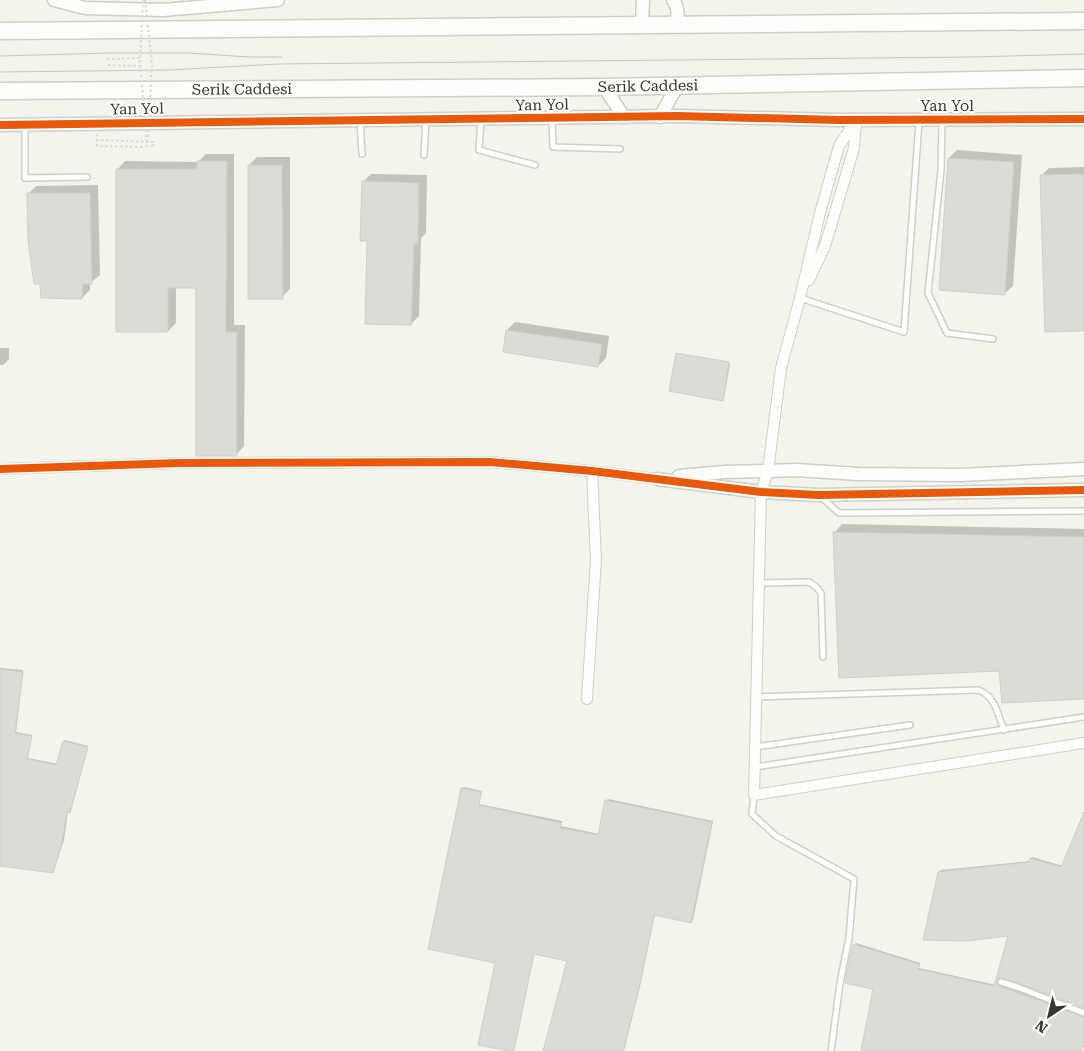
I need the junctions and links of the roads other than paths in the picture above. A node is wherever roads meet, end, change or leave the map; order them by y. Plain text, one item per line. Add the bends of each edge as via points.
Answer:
1 (54, 0) edge
2 (278, 0) edge
3 (643, 0) edge
4 (673, 0) edge
5 (1084, 21) edge
6 (676, 24) junction
7 (642, 25) junction
8 (0, 31) edge
9 (1084, 78) edge
10 (677, 86) junction
11 (604, 87) junction
12 (0, 91) edge
13 (624, 117) junction
14 (660, 117) junction
15 (552, 118) junction
16 (481, 119) junction
17 (1084, 119) edge
18 (360, 120) junction
19 (426, 120) junction
20 (856, 120) junction
21 (919, 120) junction
22 (942, 120) junction
23 (0, 124) edge
24 (25, 124) junction
25 (620, 149) dead end
26 (362, 154) dead end
27 (424, 155) dead end
28 (535, 165) dead end
29 (88, 178) dead end
30 (800, 298) junction
31 (993, 339) dead end
32 (0, 469) edge
33 (1084, 469) edge
34 (592, 471) junction
35 (768, 471) junction
36 (657, 479) junction
37 (1084, 490) edge
38 (761, 492) junction
39 (818, 495) junction
40 (1084, 511) edge
41 (759, 583) junction
42 (824, 657) dead end
43 (756, 697) junction
44 (587, 699) dead end
45 (1084, 717) edge
46 (910, 725) dead end
47 (1004, 730) junction
48 (1084, 743) edge
49 (755, 747) junction
50 (755, 767) junction
51 (754, 795) junction
52 (1001, 982) dead end
53 (1084, 1013) edge
54 (831, 1051) edge

1 - 2 street via 86,8 163,10
3 - 7 street
4 - 6 street via 678,12
5 - 6 highway
6 - 7 highway
7 - 8 highway
9 - 10 highway, Serik Caddesi
10 - 11 highway, Serik Caddesi
10 - 14 street
11 - 12 highway, Serik Caddesi
11 - 13 street
13 - 14 street, Yan Yol
13 - 15 street, Yan Yol
14 - 20 street, Yan Yol
15 - 16 street, Yan Yol
15 - 25 lane via 553,147
16 - 19 street, Yan Yol
16 - 28 lane via 479,150
17 - 22 street, Yan Yol
18 - 19 street, Yan Yol
18 - 24 street, Yan Yol
18 - 26 lane
19 - 27 lane
20 - 21 street, Yan Yol
20 - 30 street via 840,146
21 - 22 street, Yan Yol
21 - 30 lane via 904,332
22 - 31 lane via 941,170 928,293 947,333
23 - 24 street, Yan Yol
24 - 29 lane via 25,178
30 - 35 street via 781,368
32 - 34 street via 490,462
33 - 35 street via 960,475
34 - 36 street
34 - 44 street via 596,560
35 - 36 street
35 - 38 street
36 - 38 street
37 - 39 street
38 - 39 street
38 - 41 street
39 - 40 lane via 839,513
41 - 42 lane via 809,582 819,589
41 - 43 street
43 - 47 lane via 978,690 992,700
43 - 49 street
45 - 47 lane
46 - 49 lane
47 - 50 lane
48 - 51 street
49 - 50 street
50 - 51 street
51 - 54 lane via 752,814 776,836 854,879
52 - 53 lane

